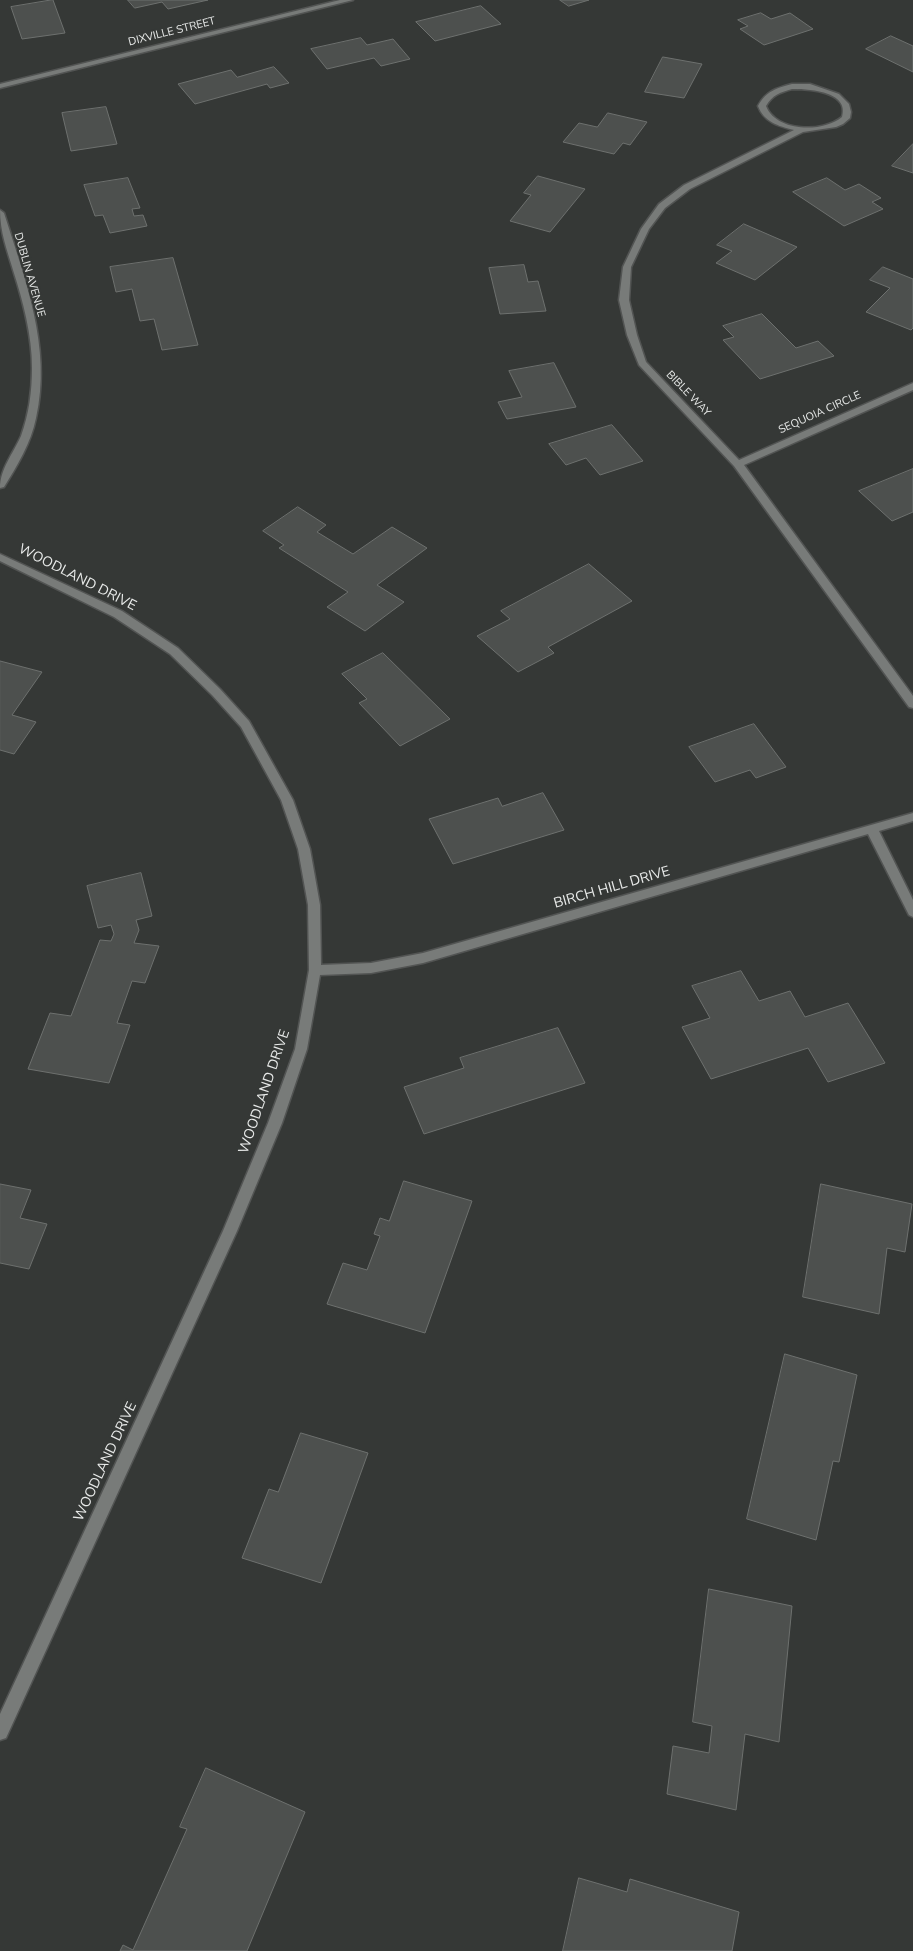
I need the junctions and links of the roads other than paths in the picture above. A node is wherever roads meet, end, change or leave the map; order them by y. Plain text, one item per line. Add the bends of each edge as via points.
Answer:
1 (349, 0) edge
2 (0, 86) edge
3 (801, 130) junction
4 (0, 213) edge
5 (913, 386) edge
6 (738, 464) junction
7 (0, 485) edge
8 (0, 557) edge
9 (913, 704) edge
10 (913, 817) edge
11 (872, 830) junction
12 (913, 912) edge
13 (315, 970) junction
14 (0, 1732) edge

1 - 2 street, DIXVILLE STREET
3 - 3 street, BIBLE WAY via 816,130 840,123 846,116 847,108 843,101 835,94 809,86 783,87 765,96 761,103 767,117
3 - 6 street, BIBLE WAY via 687,187 662,206 645,229 627,267 624,300 642,363
4 - 7 street, DUBLIN AVENUE via 29,308 38,378 31,420 18,454
5 - 6 street, SEQUOIA CIRCLE
6 - 9 street, BIBLE WAY
8 - 13 street, WOODLAND DRIVE via 118,614 174,651 245,724 287,800 304,849 314,905
10 - 11 street, BIRCH HILL DRIVE
11 - 12 street
11 - 13 street, BIRCH HILL DRIVE via 423,958 370,968
13 - 14 street, WOODLAND DRIVE via 301,1049 275,1123 226,1240

